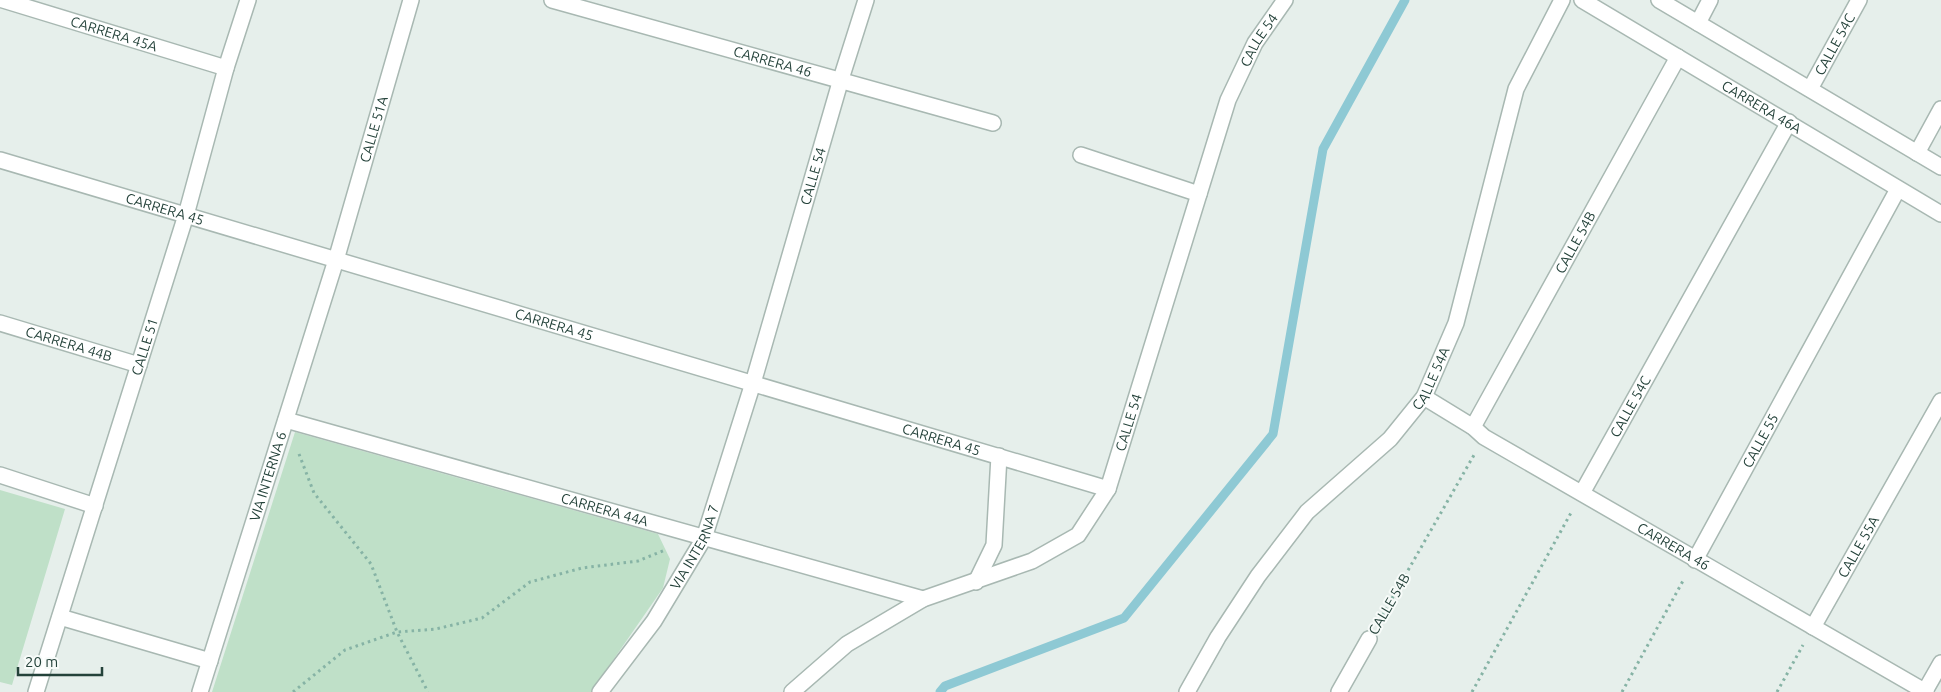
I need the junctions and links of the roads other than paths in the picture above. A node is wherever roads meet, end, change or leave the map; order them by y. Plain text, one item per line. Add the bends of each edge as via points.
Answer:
1 (3, 0) edge
2 (248, 0) edge
3 (411, 0) edge
4 (552, 0) edge
5 (866, 0) edge
6 (1285, 0) edge
7 (1562, 0) edge
8 (1582, 0) edge
9 (1659, 0) edge
10 (1710, 0) edge
11 (1859, 0) edge
12 (1698, 23) junction
13 (1678, 57) junction
14 (226, 68) junction
15 (841, 79) junction
16 (1810, 89) junction
17 (1941, 109) edge
18 (1789, 122) junction
19 (993, 123) dead end
20 (1917, 153) junction
21 (1082, 156) dead end
22 (0, 160) edge
23 (1941, 167) edge
24 (1898, 189) junction
25 (1199, 194) junction
26 (1941, 214) edge
27 (186, 215) junction
28 (336, 260) junction
29 (0, 324) edge
30 (139, 365) junction
31 (753, 383) junction
32 (1424, 397) junction
33 (1941, 400) edge
34 (286, 420) junction
35 (1478, 432) junction
36 (999, 456) junction
37 (0, 474) edge
38 (1108, 489) junction
39 (1582, 493) junction
40 (95, 506) junction
41 (704, 538) junction
42 (1695, 560) junction
43 (976, 582) junction
44 (923, 599) junction
45 (60, 617) junction
46 (1813, 627) junction
47 (1369, 639) road end
48 (210, 661) junction
49 (1941, 663) edge
50 (36, 692) edge
51 (200, 692) edge
52 (600, 692) edge
53 (792, 692) edge
54 (1187, 692) edge
55 (1339, 692) edge
56 (1926, 692) edge

1 - 14 street, CARRERA 45A
2 - 14 street, CALLE 51
3 - 28 street, CALLE 51A
4 - 15 street, CARRERA 46
5 - 15 street, CALLE 54
6 - 25 street, CALLE 54 via 1255,43 1228,100
7 - 32 street, CALLE 54A via 1516,89 1456,323
8 - 13 street, CARRERA 46A
9 - 12 street
10 - 12 street
11 - 16 street, CALLE 54C
12 - 16 street
13 - 18 street, CARRERA 46A
13 - 35 street, CALLE 54B
14 - 27 street, CALLE 51
15 - 19 street, CARRERA 46
15 - 31 street, CALLE 54
16 - 20 street
17 - 20 street
18 - 24 street, CARRERA 46A
18 - 39 street, CALLE 54C
20 - 23 street
21 - 25 street
22 - 27 street, CARRERA 45
24 - 26 street, CARRERA 46A
24 - 42 street, CALLE 55
25 - 38 street, CALLE 54
27 - 28 street, CARRERA 45
27 - 30 street, CALLE 51
28 - 31 street, CARRERA 45
28 - 34 street, VIA INTERNA 6
29 - 30 street, CARRERA 44B
30 - 40 street, CALLE 51
31 - 36 street, CARRERA 45
31 - 41 street, VIA INTERNA 7
32 - 35 street, CARRERA 46
32 - 54 street, CALLE 54A via 1390,439 1306,512 1258,576
33 - 46 street, CALLE 55A
34 - 41 street, CARRERA 44A
34 - 48 street, VIA INTERNA 6
35 - 39 street, CARRERA 46
36 - 38 street, CARRERA 45
36 - 43 street via 994,545
37 - 40 street
38 - 43 street, CALLE 54 via 1078,535 1032,561
39 - 42 street, CARRERA 46
40 - 45 street, CALLE 51
41 - 44 street, CARRERA 44A
41 - 52 street, VIA INTERNA 7 via 654,621
42 - 46 street, CARRERA 46
43 - 44 street, CALLE 54
44 - 53 street, CALLE 54 via 847,644
45 - 48 street
45 - 50 street, CALLE 51
46 - 56 street, CARRERA 46
47 - 55 street, CALLE 54B
48 - 51 street, VIA INTERNA 6
49 - 56 street

